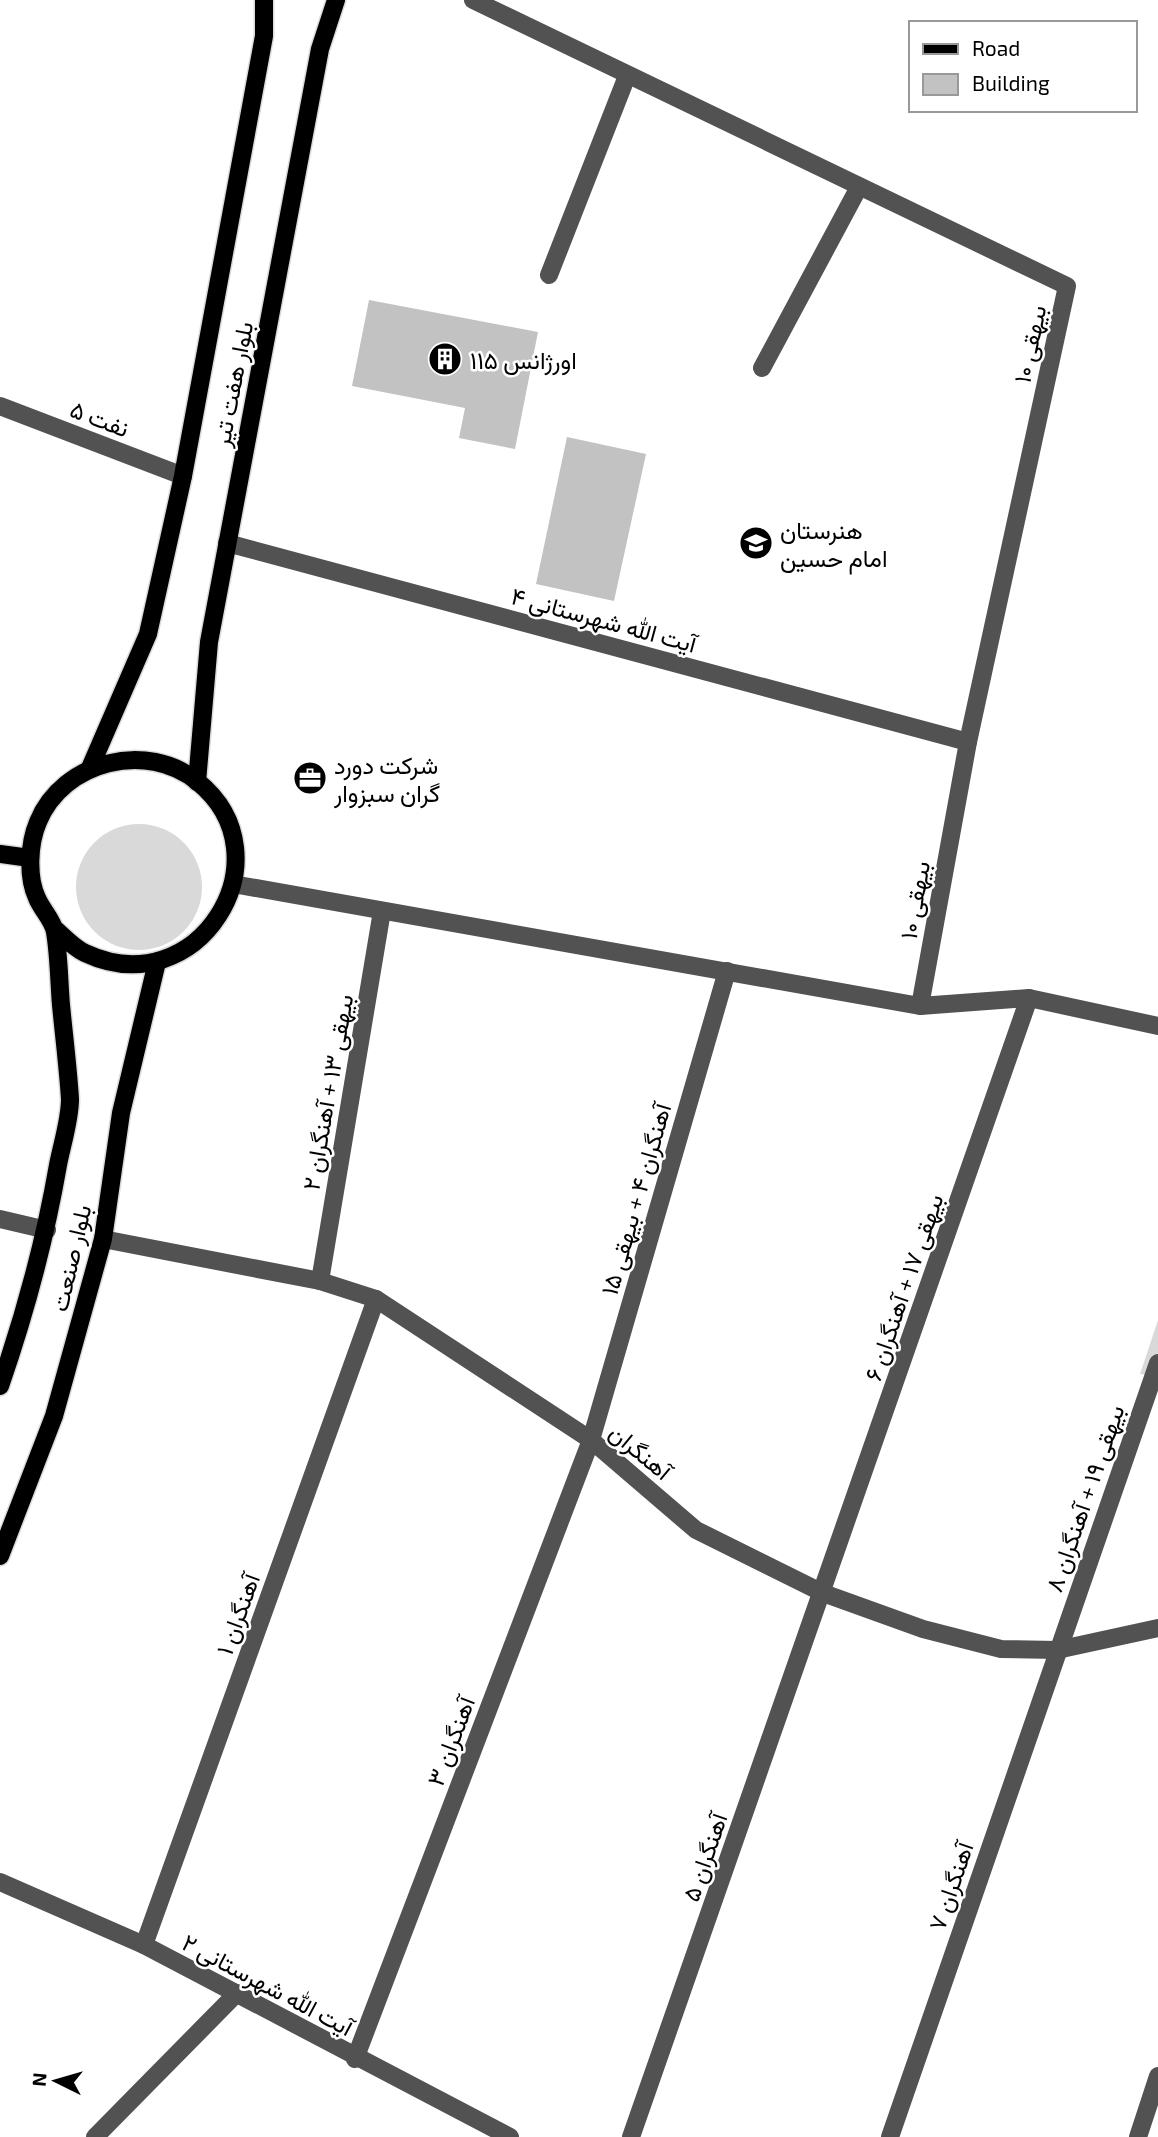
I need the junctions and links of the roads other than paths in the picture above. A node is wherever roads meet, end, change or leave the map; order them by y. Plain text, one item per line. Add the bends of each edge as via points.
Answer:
1 (264, 0) edge
2 (337, 0) edge
3 (473, 0) edge
4 (627, 76) junction
5 (859, 187) junction
6 (550, 275) dead end
7 (762, 368) dead end
8 (0, 406) edge
9 (183, 476) junction
10 (227, 543) junction
11 (968, 742) junction
12 (90, 768) junction
13 (197, 782) junction
14 (0, 854) edge
15 (30, 858) junction
16 (233, 884) junction
17 (382, 911) junction
18 (55, 929) junction
19 (157, 962) junction
20 (727, 971) junction
21 (1029, 998) junction
22 (920, 1006) junction
23 (1158, 1026) edge
24 (0, 1219) edge
25 (47, 1230) junction
26 (103, 1239) junction
27 (320, 1281) junction
28 (376, 1299) junction
29 (1158, 1363) edge
30 (0, 1386) edge
31 (591, 1440) junction
32 (0, 1556) edge
33 (823, 1593) junction
34 (1158, 1628) edge
35 (1057, 1650) junction
36 (0, 1882) edge
37 (144, 1945) junction
38 (237, 1993) junction
39 (355, 2059) junction
40 (1158, 2076) edge
41 (95, 2137) edge
42 (510, 2137) edge
43 (631, 2137) edge
44 (890, 2137) edge
45 (1138, 2137) edge

1 - 9 main road, بلوار هفت تیر via 264,36
2 - 10 main road, بلوار هفت تیر via 320,49
3 - 4 street, بیهقی ۱۰
4 - 5 street, بیهقی ۱۰
4 - 6 street
5 - 7 street
5 - 11 street, بیهقی ۱۰ via 1067,286
8 - 9 street, نفت ۵
9 - 12 main road, بلوار هفت تیر via 148,634
10 - 11 street, آیت الله شهرستانی ۴
10 - 13 main road, بلوار هفت تیر via 209,642
11 - 22 street, بیهقی ۱۰
12 - 13 main road via 127,759 164,764
12 - 15 main road via 59,790 38,821
13 - 16 main road via 222,811 234,846
14 - 15 main road
15 - 18 main road via 36,896
16 - 17 street
16 - 19 main road via 218,919 192,946
17 - 20 street
17 - 27 street, بیهقی ۱۳ + آهنگران ۲
18 - 19 main road via 96,957 120,964
18 - 25 main road, بلوار صنعت via 70,1103
19 - 26 main road, بلوار صنعت via 121,1113
20 - 22 street
20 - 31 street, آهنگران ۴ + بیهقی ۱۵
21 - 22 street
21 - 23 street
21 - 33 street, بیهقی ۱۷ + آهنگران ۶
24 - 25 street
25 - 30 main road, بلوار صنعت
26 - 27 street, آهنگران
26 - 32 main road, بلوار صنعت via 54,1416
27 - 28 street, آهنگران
28 - 31 street, آهنگران
28 - 37 street, آهنگران ۱
29 - 35 street, بیهقی ۱۹ + آهنگران ۸
31 - 33 street, آهنگران via 696,1530
31 - 39 street, آهنگران ۳
33 - 35 street, آهنگران via 923,1629 1001,1650
33 - 43 street, آهنگران ۵
34 - 35 street, آهنگران
35 - 44 street, آهنگران ۷
36 - 37 street, آیت الله شهرستانی ۲
37 - 38 street, آیت الله شهرستانی ۲
38 - 39 street, آیت الله شهرستانی ۲
38 - 41 street
39 - 42 street, آیت الله شهرستانی ۲
40 - 45 street

